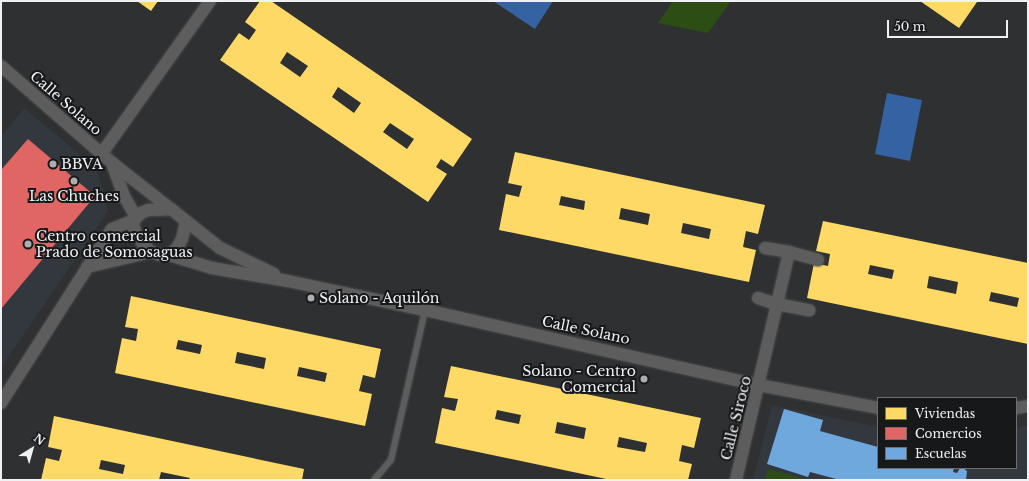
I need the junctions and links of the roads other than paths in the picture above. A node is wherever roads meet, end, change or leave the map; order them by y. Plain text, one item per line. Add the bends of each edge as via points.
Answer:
1 (210, 1) edge
2 (1, 66) edge
3 (102, 154) junction
4 (111, 162) junction
5 (171, 210) junction
6 (135, 219) junction
7 (186, 220) junction
8 (765, 248) dead end
9 (151, 252) junction
10 (790, 252) junction
11 (169, 255) junction
12 (818, 260) dead end
13 (87, 267) junction
14 (288, 281) junction
15 (758, 298) dead end
16 (777, 304) junction
17 (425, 310) junction
18 (809, 310) dead end
19 (759, 385) junction
20 (1, 403) edge
21 (1028, 406) edge
22 (877, 408) edge
23 (1017, 408) edge
24 (374, 480) edge
25 (736, 480) edge

1 - 3 street
2 - 3 street, Calle Solano
3 - 4 street, Calle Solano
4 - 5 street, Calle Solano
4 - 6 street, Calle Solano
5 - 6 street via 148,210
5 - 7 street, Calle Solano
6 - 9 street, Calle Solano via 133,226 137,235
6 - 13 street via 112,229
7 - 11 street via 182,239
7 - 14 street, Calle Solano via 220,248
8 - 10 street
9 - 11 street, Calle Solano
9 - 13 street
10 - 12 street
10 - 16 street, Calle Siroco
11 - 14 street, Calle Solano via 212,268
13 - 20 street
14 - 17 street, Calle Solano
15 - 16 street
16 - 18 street
16 - 19 street, Calle Siroco
17 - 19 street, Calle Solano
17 - 24 lane via 391,460
19 - 22 street, Calle Solano
19 - 25 street, Calle Siroco
21 - 23 street

